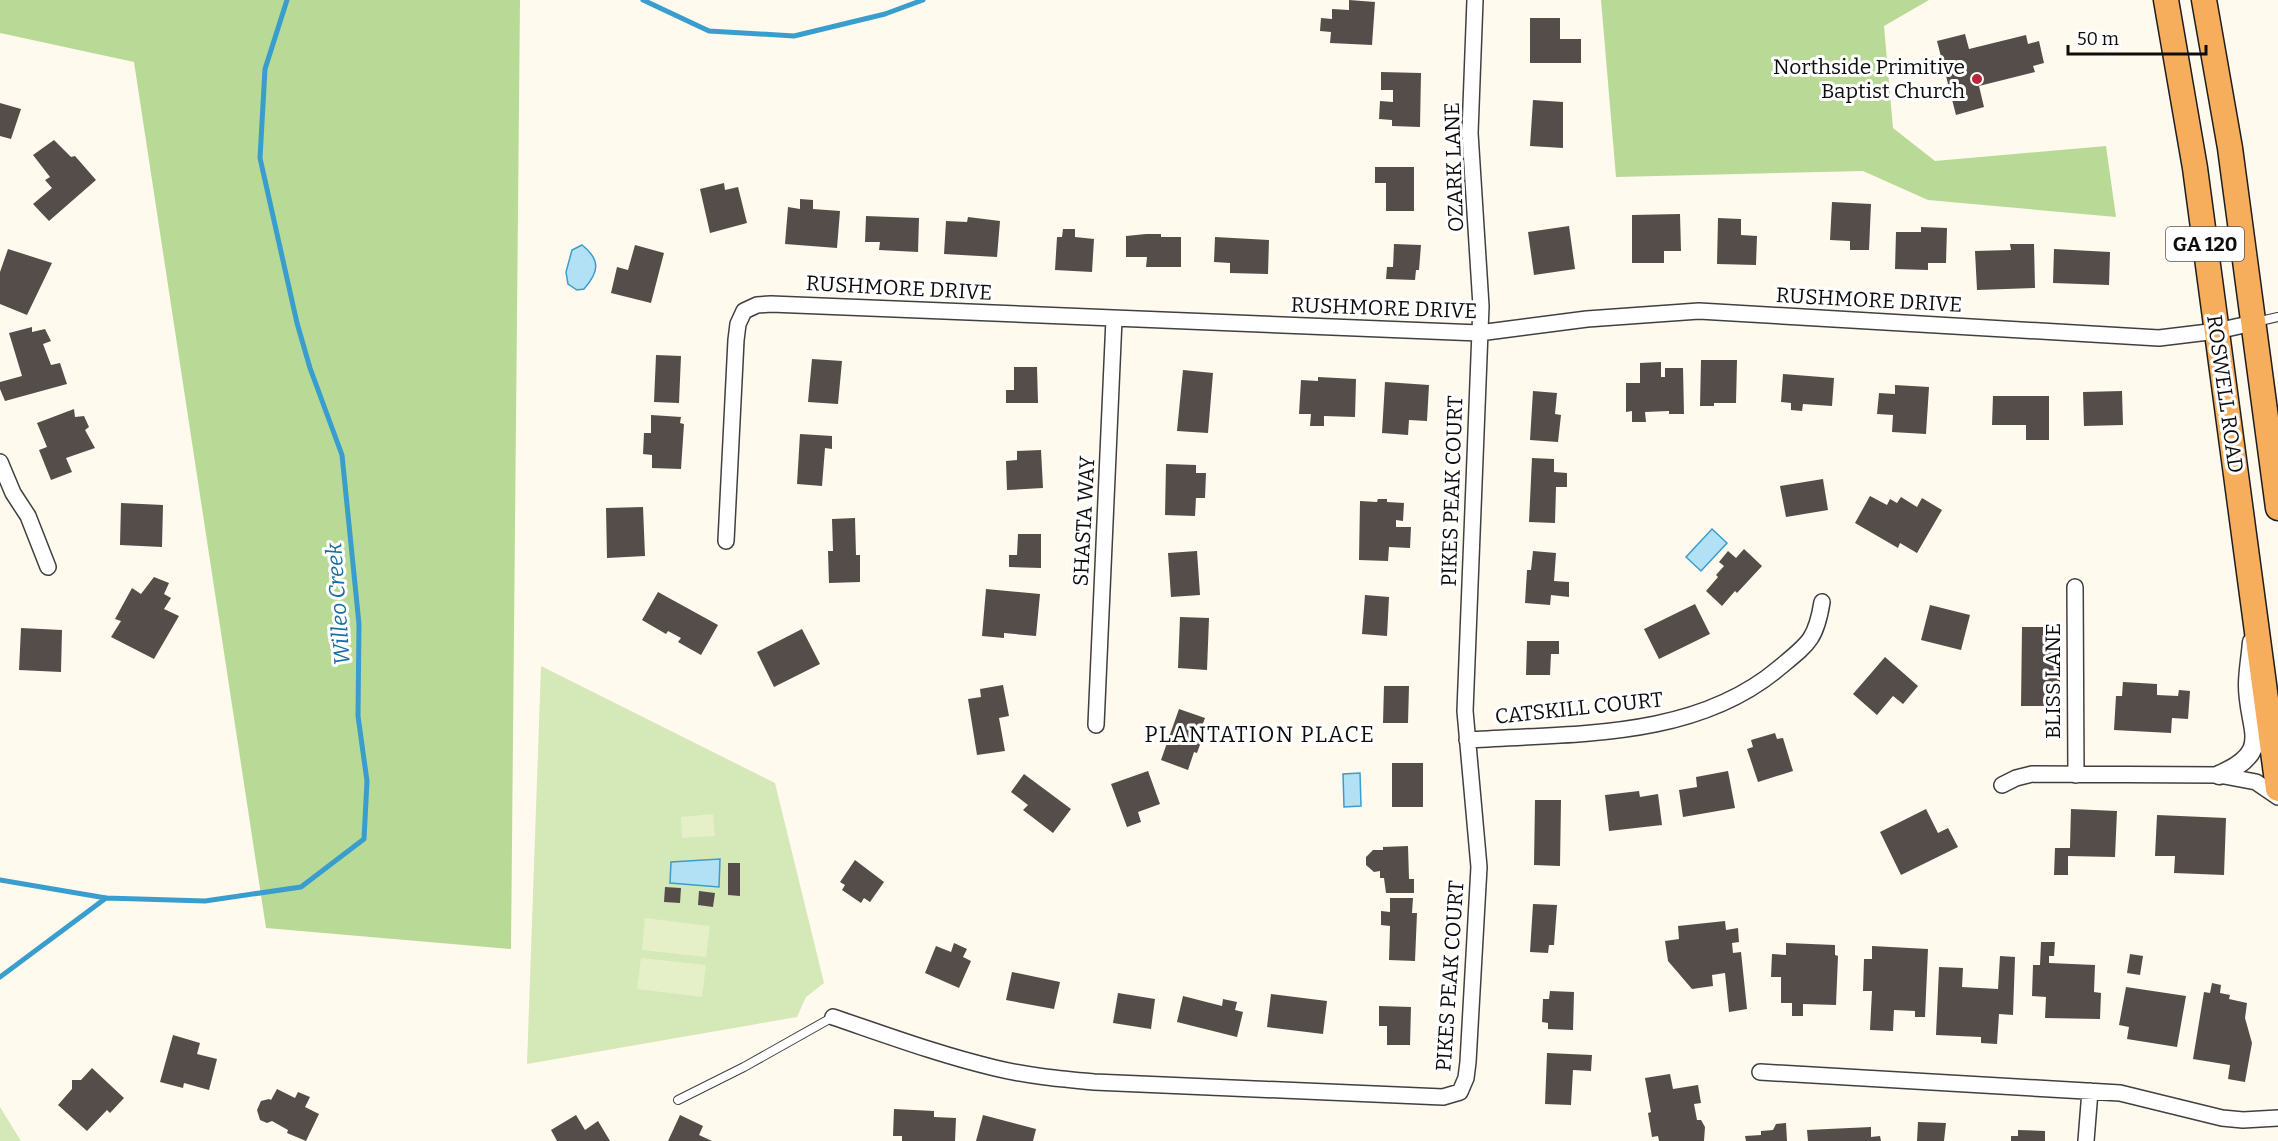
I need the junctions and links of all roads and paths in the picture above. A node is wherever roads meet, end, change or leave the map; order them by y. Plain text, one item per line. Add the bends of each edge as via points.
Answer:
1 (1475, 0) edge
2 (2166, 0) edge
3 (2204, 0) edge
4 (2278, 317) edge
5 (1113, 319) junction
6 (2253, 323) junction
7 (2217, 331) junction
8 (1479, 333) junction
9 (0, 462) edge
10 (2278, 506) edge
11 (726, 541) dead end
12 (48, 567) dead end
13 (2075, 587) dead end
14 (1822, 602) dead end
15 (2255, 617) junction
16 (1096, 725) dead end
17 (1467, 740) junction
18 (2076, 775) junction
19 (2219, 775) junction
20 (2002, 785) dead end
21 (2278, 789) edge
22 (2278, 797) edge
23 (833, 1017) joint
24 (1760, 1072) dead end
25 (2090, 1090) junction
26 (678, 1100) dead end
27 (2278, 1118) edge
28 (2086, 1141) edge

1 - 8 street, OZARK LANE via 1470,134
2 - 7 highway, ROSWELL ROAD / GA 120 via 2195,168
3 - 6 highway, ROSWELL ROAD / GA 120 via 2230,148
4 - 6 lane
5 - 8 street, RUSHMORE DRIVE
5 - 11 street, RUSHMORE DRIVE via 771,304 744,311 736,340
5 - 16 street, SHASTA WAY
6 - 7 street, RUSHMORE DRIVE
6 - 10 highway, ROSWELL ROAD / GA 120
7 - 8 street, RUSHMORE DRIVE via 2159,338 1699,311 1587,319
7 - 15 highway, ROSWELL ROAD / GA 120
8 - 17 street, PIKES PEAK COURT via 1465,677
9 - 12 street via 28,516
13 - 18 street, BLISS LANE
14 - 17 street, CATSKILL COURT via 1819,623 1807,645 1768,677 1707,711 1632,728
15 - 19 street via 2248,685 2254,749 2237,767
15 - 21 highway, ROSWELL ROAD / GA 120
17 - 23 street, PIKES PEAK COURT via 1479,867 1468,1062 1460,1092 1443,1097 1044,1077 952,1057
18 - 19 street
18 - 20 street via 2032,774
19 - 22 street via 2256,782
23 - 26 lane
24 - 25 street
25 - 27 street via 2145,1098 2222,1118
25 - 28 street

